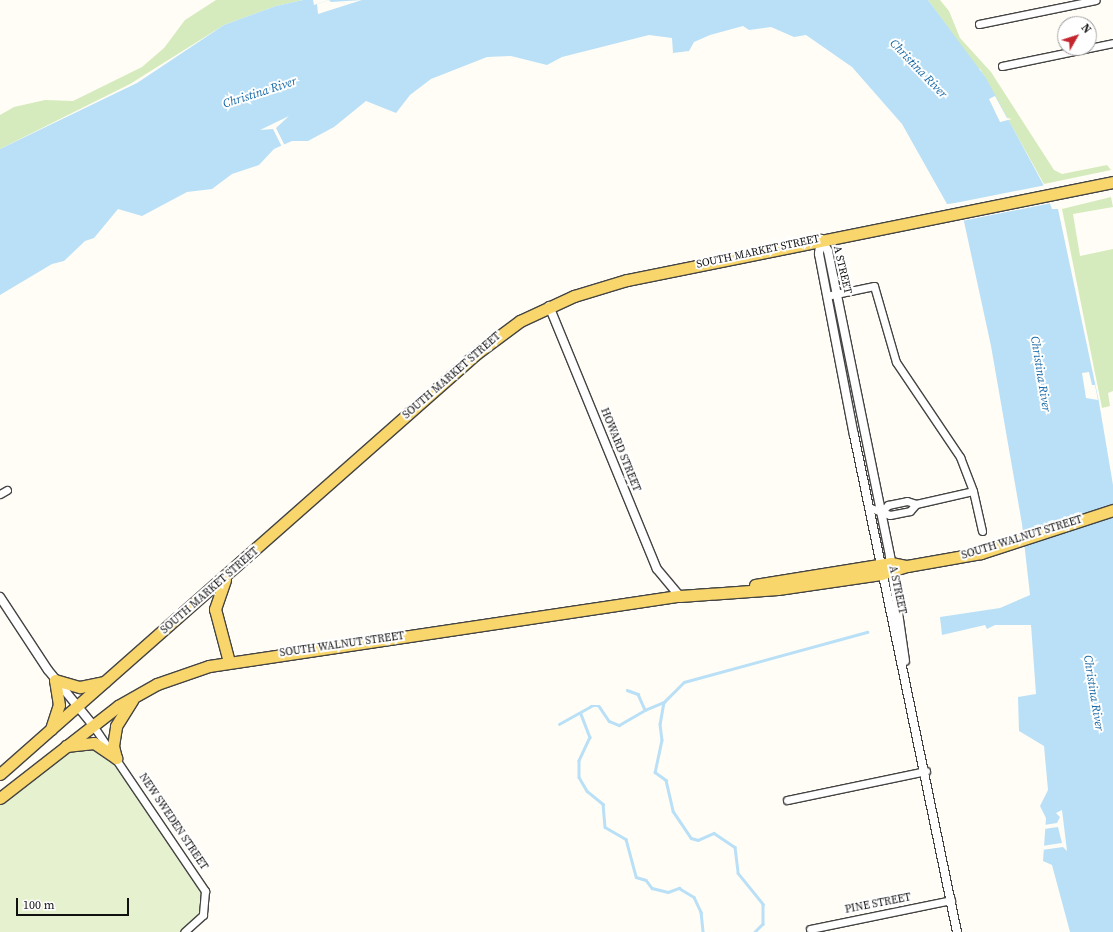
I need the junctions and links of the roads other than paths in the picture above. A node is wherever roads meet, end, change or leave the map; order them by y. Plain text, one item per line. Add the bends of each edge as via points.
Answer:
1 (1096, 0) edge
2 (979, 24) dead end
3 (1113, 43) edge
4 (1002, 66) dead end
5 (1113, 182) edge
6 (821, 239) junction
7 (836, 294) junction
8 (827, 296) junction
9 (549, 306) junction
10 (7, 490) dead end
11 (973, 491) junction
12 (0, 494) edge
13 (868, 507) junction
14 (1113, 510) edge
15 (881, 512) junction
16 (982, 531) dead end
17 (886, 569) junction
18 (229, 574) junction
19 (680, 596) junction
20 (0, 597) edge
21 (229, 662) junction
22 (55, 680) junction
23 (107, 681) junction
24 (138, 694) junction
25 (78, 708) junction
26 (92, 724) junction
27 (50, 731) junction
28 (66, 746) junction
29 (116, 758) junction
30 (926, 771) junction
31 (0, 774) edge
32 (0, 798) edge
33 (787, 800) dead end
34 (951, 900) junction
35 (810, 929) dead end
36 (184, 932) edge
37 (957, 932) edge

1 - 2 street
3 - 4 street
5 - 6 main road, SOUTH MARKET STREET
6 - 7 street, A STREET via 827,249
6 - 8 street, A STREET via 819,254
6 - 9 main road, SOUTH MARKET STREET via 627,280
7 - 8 street
7 - 11 street via 874,286 882,325 899,368 958,453
7 - 15 street, A STREET
8 - 13 street, A STREET
9 - 18 main road, SOUTH MARKET STREET via 520,321 487,344
9 - 19 street, HOWARD STREET via 657,569
10 - 12 street
11 - 15 street via 916,504 910,511 890,515
11 - 16 street
13 - 15 street
13 - 17 street, A STREET
14 - 17 main road, SOUTH WALNUT STREET via 959,557
15 - 17 street, A STREET
17 - 19 main road, SOUTH WALNUT STREET via 778,589
17 - 30 street, A STREET
18 - 21 main road via 216,598 215,609
18 - 23 main road, SOUTH MARKET STREET
19 - 21 main road, SOUTH WALNUT STREET
20 - 22 street
21 - 24 main road, SOUTH WALNUT STREET via 184,673
22 - 23 main road via 80,687
22 - 25 street
22 - 27 main road via 59,705
23 - 25 main road, SOUTH MARKET STREET
24 - 26 main road, SOUTH WALNUT STREET
24 - 29 main road via 118,719 113,740
25 - 26 street
25 - 27 main road, SOUTH MARKET STREET
26 - 28 main road, SOUTH WALNUT STREET
26 - 29 street, NEW SWEDEN STREET
27 - 31 main road, SOUTH MARKET STREET
28 - 29 main road via 94,743
28 - 32 main road, SOUTH WALNUT STREET
29 - 36 street, NEW SWEDEN STREET via 205,891 203,915
30 - 33 street
30 - 34 street, A STREET
34 - 35 street, PINE STREET
34 - 37 street, A STREET

